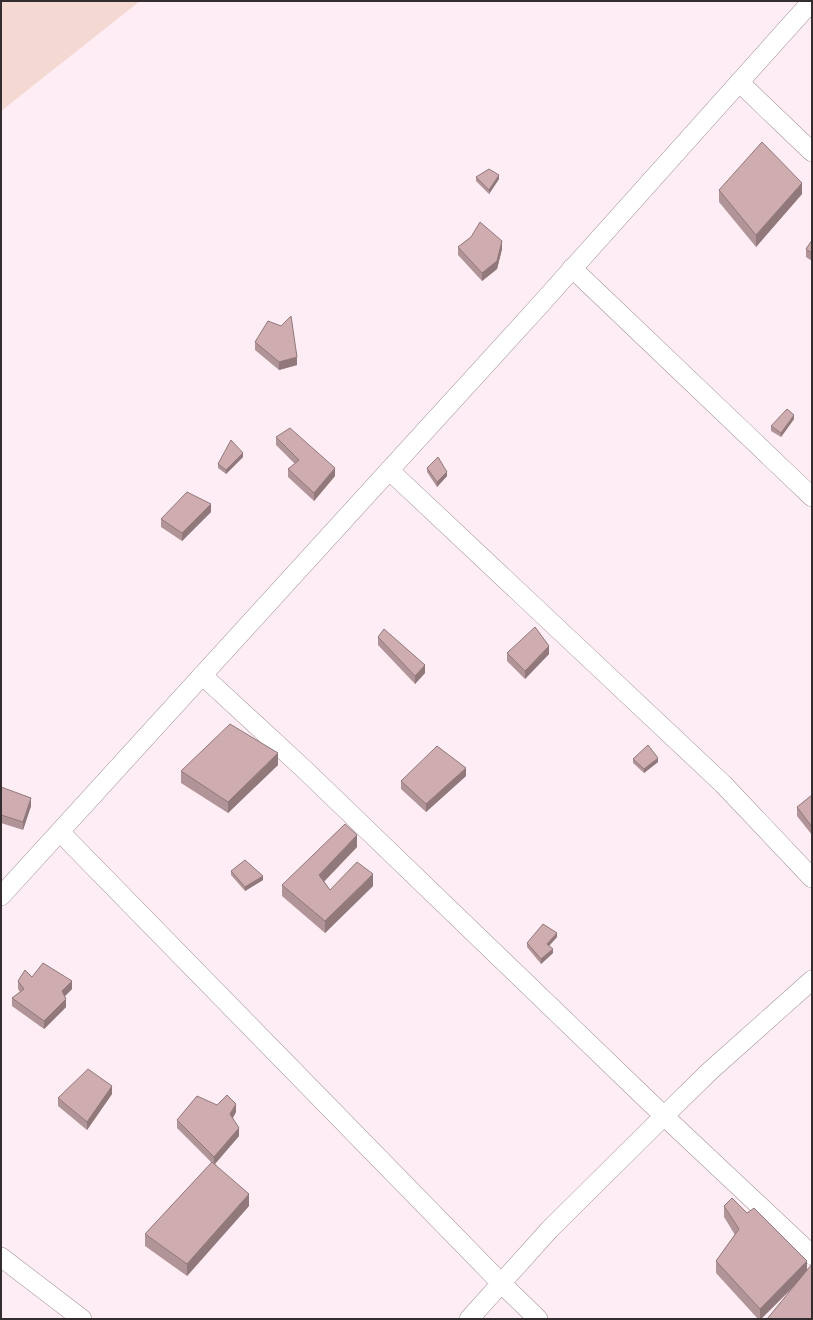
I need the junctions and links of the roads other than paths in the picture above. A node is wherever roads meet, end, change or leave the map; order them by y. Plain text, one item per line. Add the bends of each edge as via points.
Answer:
1 (812, 1) edge
2 (739, 82) junction
3 (812, 152) edge
4 (572, 268) junction
5 (389, 470) junction
6 (812, 497) edge
7 (202, 675) junction
8 (60, 832) junction
9 (812, 878) edge
10 (1, 896) edge
11 (812, 980) edge
12 (664, 1116) junction
13 (812, 1255) edge
14 (1, 1257) edge
15 (501, 1283) junction
16 (82, 1319) edge
17 (469, 1319) edge
18 (538, 1319) edge

1 - 2 street
2 - 3 street
2 - 4 street
4 - 5 street
4 - 6 street
5 - 7 street
5 - 9 street via 724,784
7 - 8 street
7 - 12 street via 305,770
8 - 10 street
8 - 15 street
11 - 12 street via 710,1071
12 - 13 street
12 - 15 street via 550,1229
14 - 16 street
15 - 17 street
15 - 18 street

